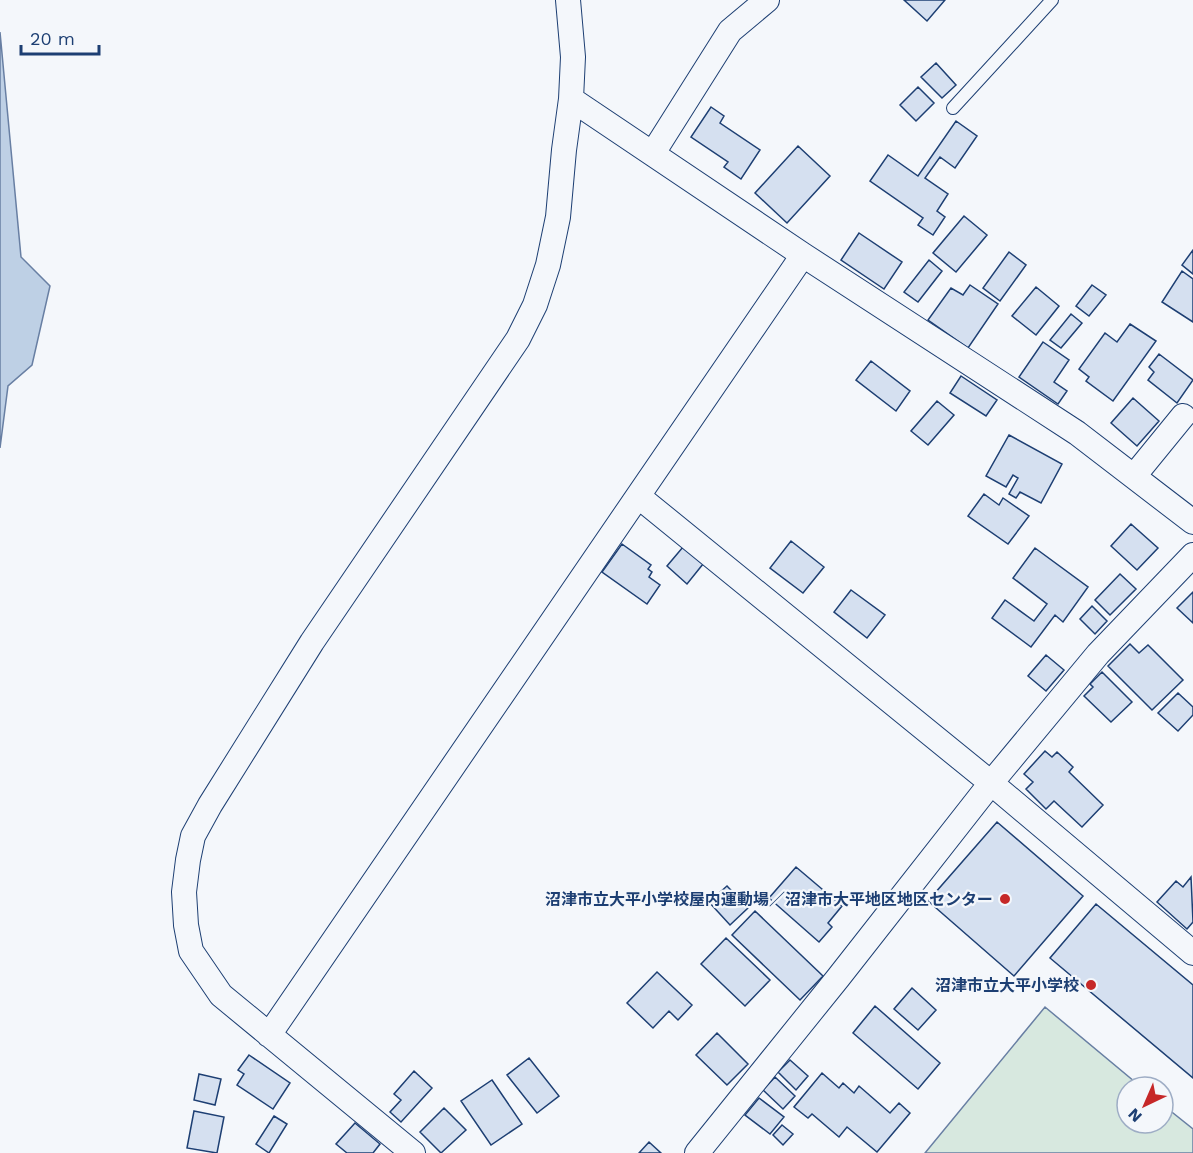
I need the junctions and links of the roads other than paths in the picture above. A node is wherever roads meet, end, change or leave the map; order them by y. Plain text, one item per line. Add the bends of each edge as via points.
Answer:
1 (568, 0) edge
2 (767, 0) edge
3 (1052, 0) edge
4 (571, 99) junction
5 (952, 108) dead end
6 (653, 153) junction
7 (804, 255) junction
8 (1183, 416) dead end
9 (1134, 476) junction
10 (638, 496) junction
11 (1193, 522) edge
12 (1193, 555) edge
13 (990, 783) junction
14 (1193, 953) edge
15 (269, 1035) junction
16 (413, 1153) edge
17 (697, 1153) edge

1 - 4 street via 573,57
2 - 6 street via 730,31
3 - 5 lane
4 - 6 street
4 - 15 street via 552,246 535,305 518,339 312,642 193,836 184,892 191,951 221,995
6 - 7 street
7 - 9 street via 1077,433
7 - 10 street
8 - 9 street
9 - 11 street
10 - 13 street
10 - 15 street
12 - 13 street via 1098,654
13 - 14 street
13 - 17 street
15 - 16 street

